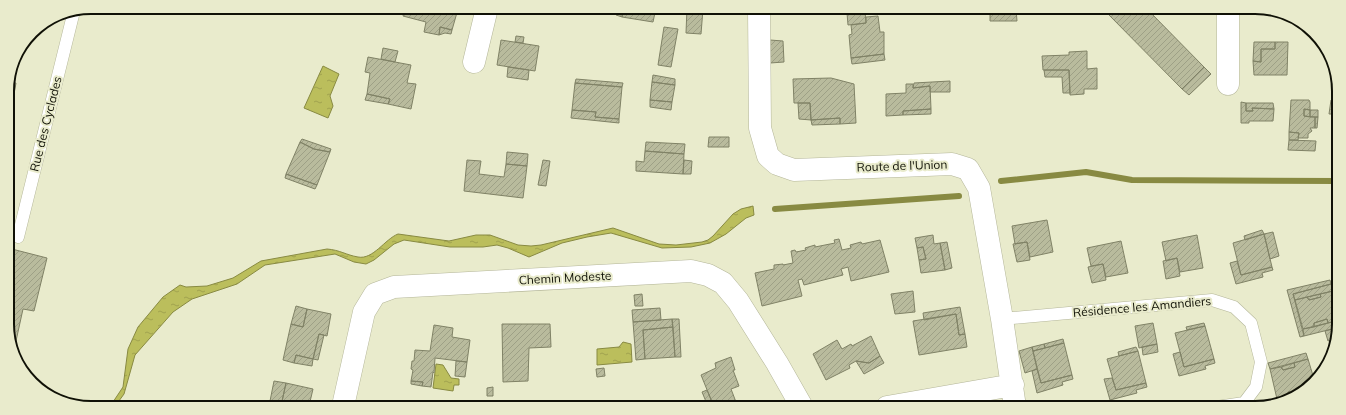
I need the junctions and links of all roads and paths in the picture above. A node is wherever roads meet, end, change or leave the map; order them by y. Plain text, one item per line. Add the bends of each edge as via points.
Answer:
1 (486, 14) edge
2 (759, 14) edge
3 (1228, 14) edge
4 (72, 16) edge
5 (474, 62) dead end
6 (1228, 84) dead end
7 (18, 237) dead end
8 (1002, 319) junction
9 (1013, 385) junction
10 (344, 401) edge
11 (799, 401) edge
12 (921, 401) edge
13 (1014, 401) edge
14 (1246, 401) edge

1 - 5 street
2 - 8 street, Route de l'Union via 760,128 768,156 777,164 794,170 952,164 968,169 979,188
3 - 6 street
4 - 7 lane, Rue des Cyclades
8 - 9 street, Route de l'Union
8 - 14 lane, Résidence les Amandiers via 1212,300 1234,307 1251,323 1261,362 1256,387
9 - 12 street
9 - 13 street, Route de l'Union
10 - 11 street, Chemin Modeste via 364,312 375,294 394,287 691,271 708,275 723,283 738,301

